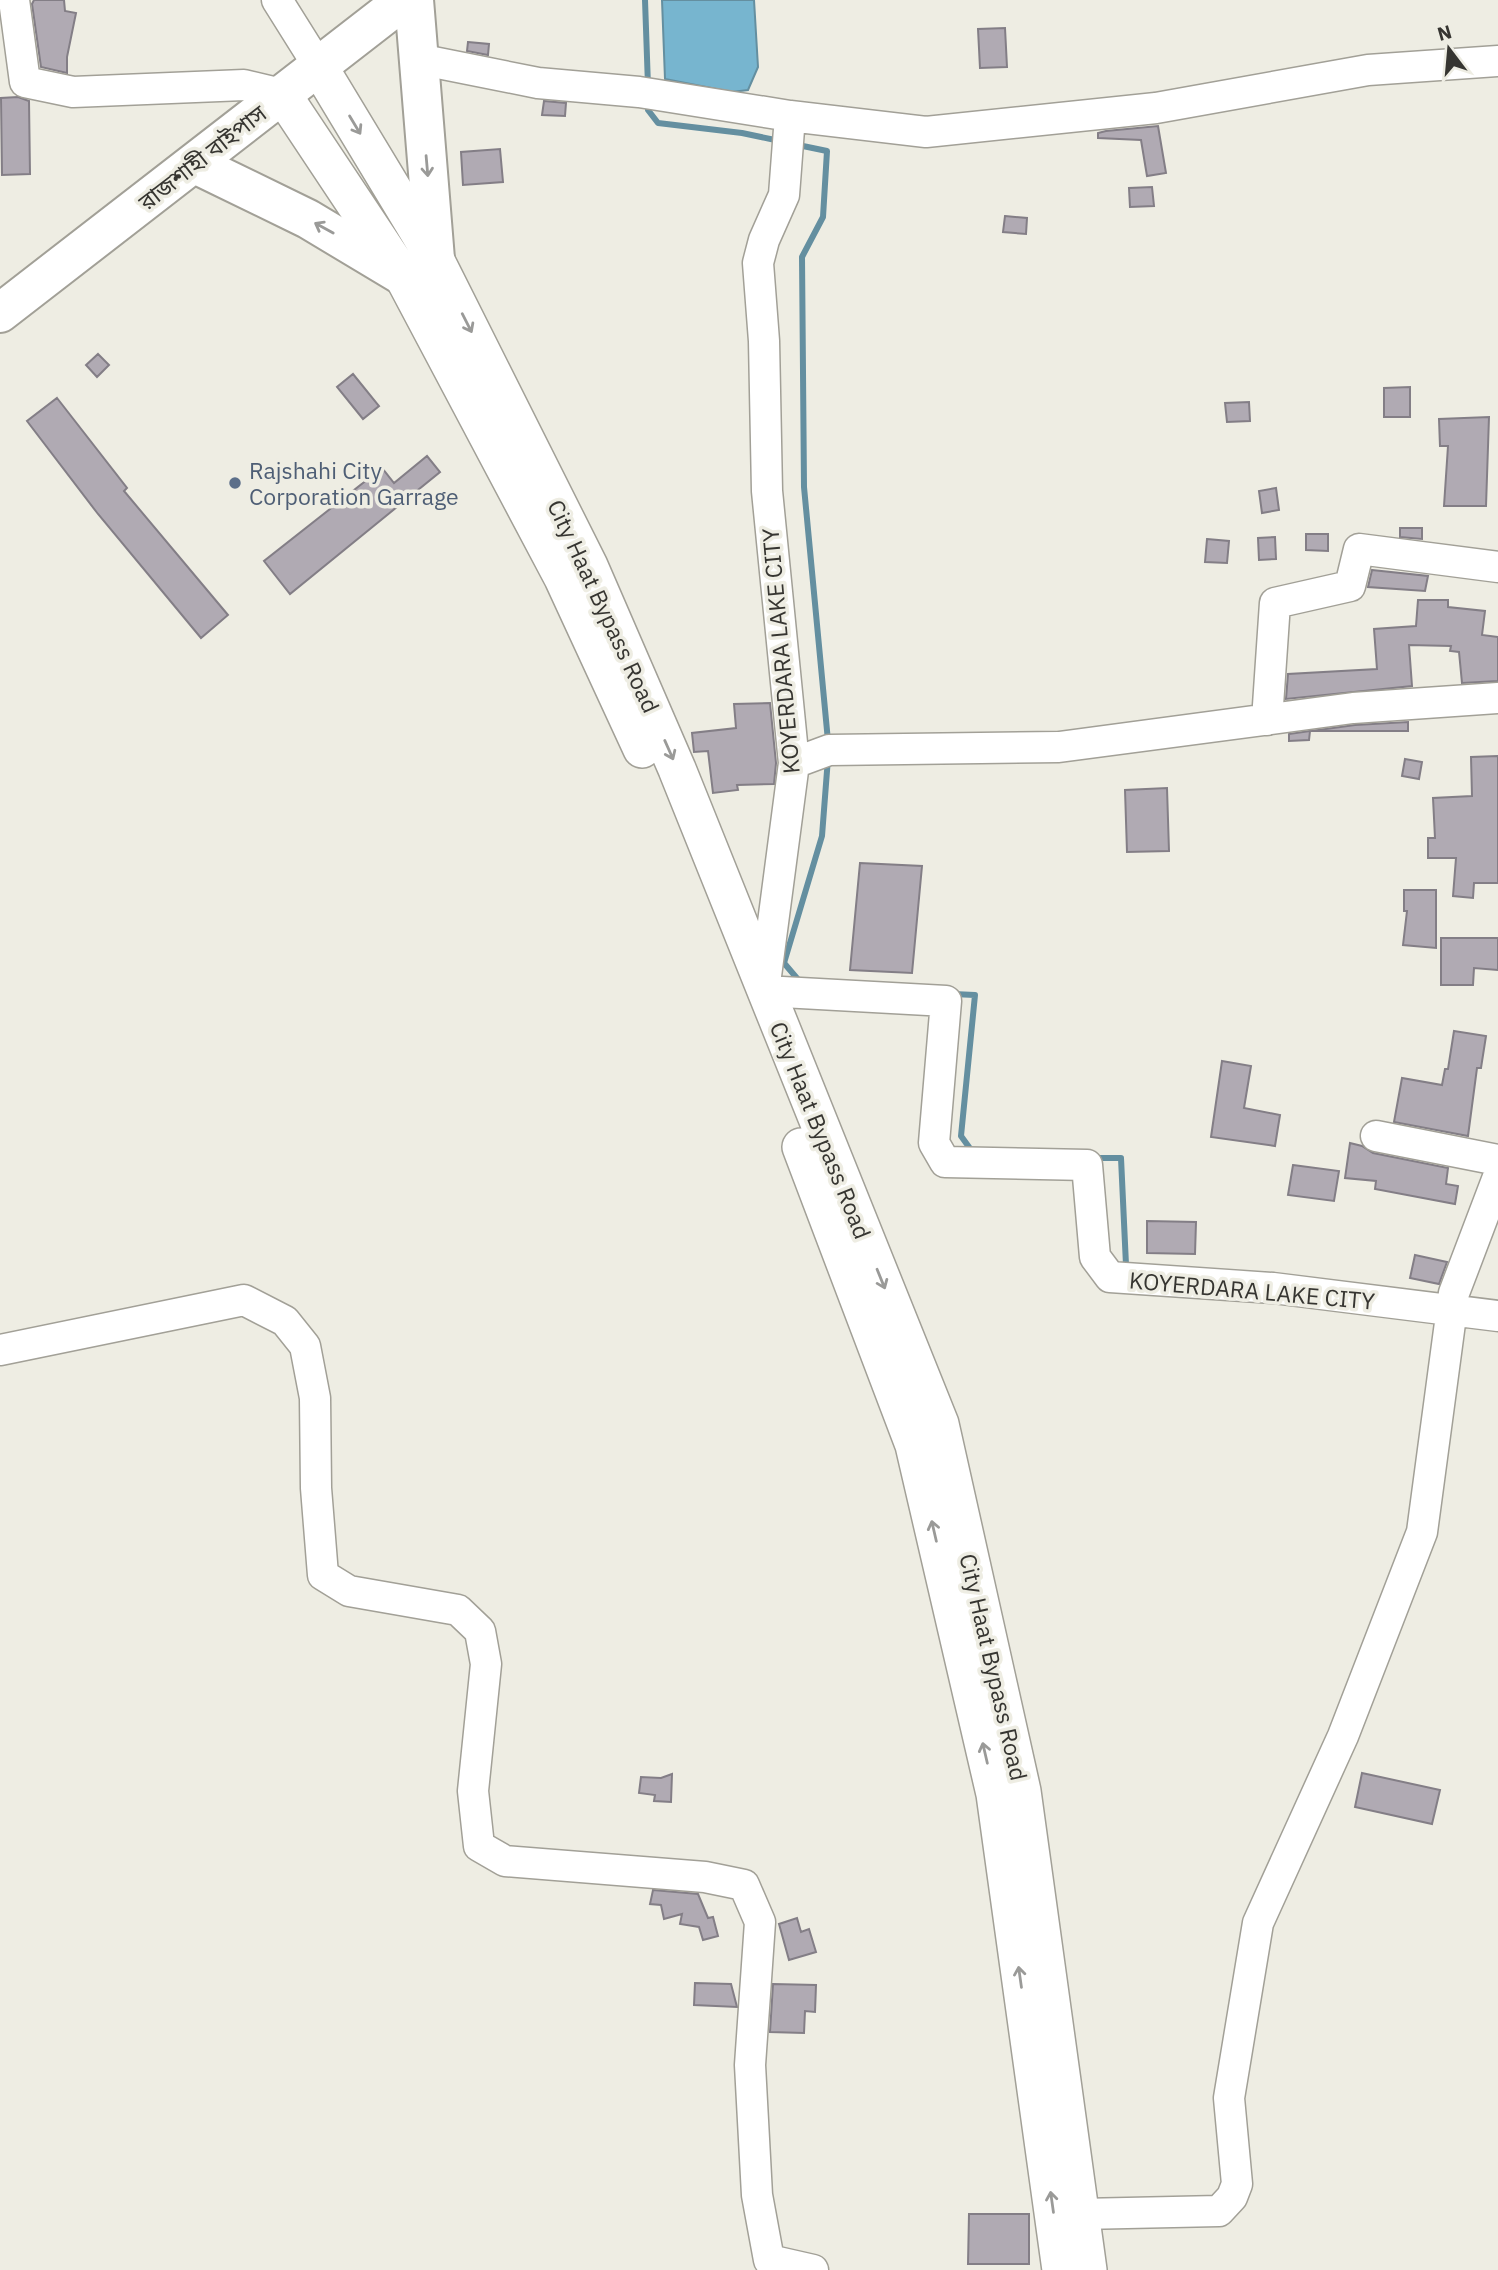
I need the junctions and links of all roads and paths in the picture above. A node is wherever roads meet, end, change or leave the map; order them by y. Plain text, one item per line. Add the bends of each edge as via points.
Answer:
1 (14, 0) edge
2 (277, 0) edge
3 (404, 0) edge
4 (414, 0) edge
5 (418, 59) junction
6 (1498, 61) edge
7 (319, 67) junction
8 (282, 94) junction
9 (790, 116) junction
10 (195, 164) junction
11 (419, 268) junction
12 (0, 313) edge
13 (1498, 567) edge
14 (1498, 698) edge
15 (1267, 720) junction
16 (794, 763) junction
17 (764, 991) junction
18 (1376, 1136) dead end
19 (1498, 1160) edge
20 (1498, 1177) edge
21 (1453, 1304) junction
22 (1498, 1316) edge
23 (0, 1350) edge
24 (1081, 2214) junction
25 (813, 2270) edge
26 (1061, 2270) edge
27 (1088, 2270) edge

1 - 8 street via 24,82 73,92 244,85
2 - 7 street
3 - 7 highway, রাজশাহী বাইপাস
4 - 5 highway
5 - 9 street via 538,83 648,93
5 -> 11 highway
6 - 9 street via 1368,69 1156,108 926,132
7 - 8 highway, রাজশাহী বাইপাস
7 -> 11 main road, City Haat Bypass Road
8 - 10 highway, রাজশাহী বাইপাস
8 - 11 main road, City Haat Bypass Road
9 - 16 street, KOYERDARA LAKE CITY via 784,195 758,263 767,491
11 -> 10 highway
10 - 12 highway, রাজশাহী বাইপাস
11 -> 17 main road, City Haat Bypass Road via 589,566 677,769
26 -> 11 main road, City Haat Bypass Road via 995,1794 914,1445 735,972 655,777
13 - 15 street via 1359,549 1350,586 1275,603
14 - 15 street via 1353,708
15 - 16 street via 1059,747 829,750
16 - 17 street, KOYERDARA LAKE CITY
17 - 21 street, KOYERDARA LAKE CITY via 946,1001 934,1143 945,1162 1087,1165 1095,1257 1110,1277
17 -> 24 main road, City Haat Bypass Road via 940,1424 1022,1791
18 - 19 street
20 - 21 street
21 - 22 street, KOYERDARA LAKE CITY
21 - 24 street via 1422,1532 1343,1736 1258,1923 1229,2098 1237,2183 1232,2197 1219,2211
23 - 25 street via 244,1300 285,1321 306,1346 315,1398 323,1575 349,1591 458,1610 480,1631 486,1664 473,1791 479,1846 505,1861 705,1877 744,1885 760,1922 750,2065 762,2234 769,2260
24 - 27 main road, City Haat Bypass Road

